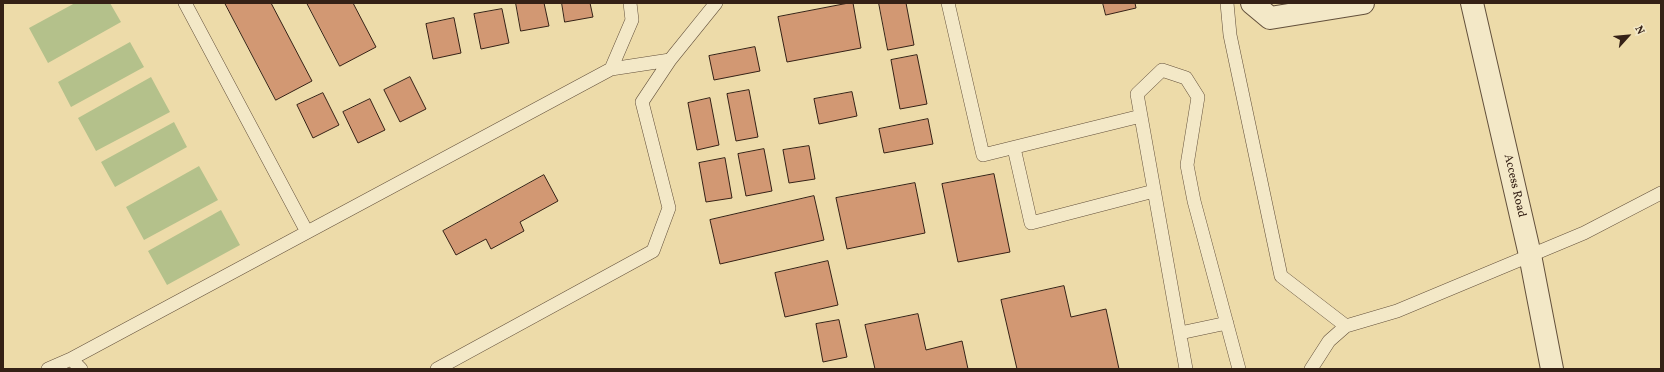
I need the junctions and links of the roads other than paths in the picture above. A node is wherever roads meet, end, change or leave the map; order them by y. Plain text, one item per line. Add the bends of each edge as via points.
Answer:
1 (186, 3) edge
2 (630, 3) edge
3 (716, 3) edge
4 (948, 3) edge
5 (1227, 3) edge
6 (1252, 3) edge
7 (1363, 3) edge
8 (1472, 3) edge
9 (670, 60) junction
10 (612, 69) junction
11 (1141, 116) junction
12 (1014, 148) junction
13 (1154, 191) junction
14 (1661, 193) edge
15 (307, 232) junction
16 (1530, 255) junction
17 (1227, 322) junction
18 (1346, 326) junction
19 (1180, 333) junction
20 (71, 359) junction
21 (48, 369) edge
22 (81, 369) edge
23 (437, 369) edge
24 (1186, 369) edge
25 (1239, 369) edge
26 (1311, 369) edge
27 (1552, 369) edge

1 - 15 lane
2 - 10 lane via 632,20
3 - 9 lane
4 - 12 lane via 983,155
5 - 18 lane via 1230,35 1281,276
6 - 7 street via 1270,18
8 - 16 street, Access Road
9 - 10 lane
9 - 23 lane via 642,102 669,208 653,251
10 - 15 lane
11 - 12 lane
11 - 13 lane
11 - 17 lane via 1137,94 1162,70 1186,78 1198,97 1187,165 1194,201
12 - 13 lane via 1031,223
13 - 19 lane
14 - 16 lane via 1584,232
15 - 20 lane
16 - 18 lane via 1397,311
16 - 27 street, Access Road
17 - 19 lane
17 - 25 lane
18 - 26 lane via 1329,341
19 - 24 lane
20 - 21 lane
20 - 22 lane

